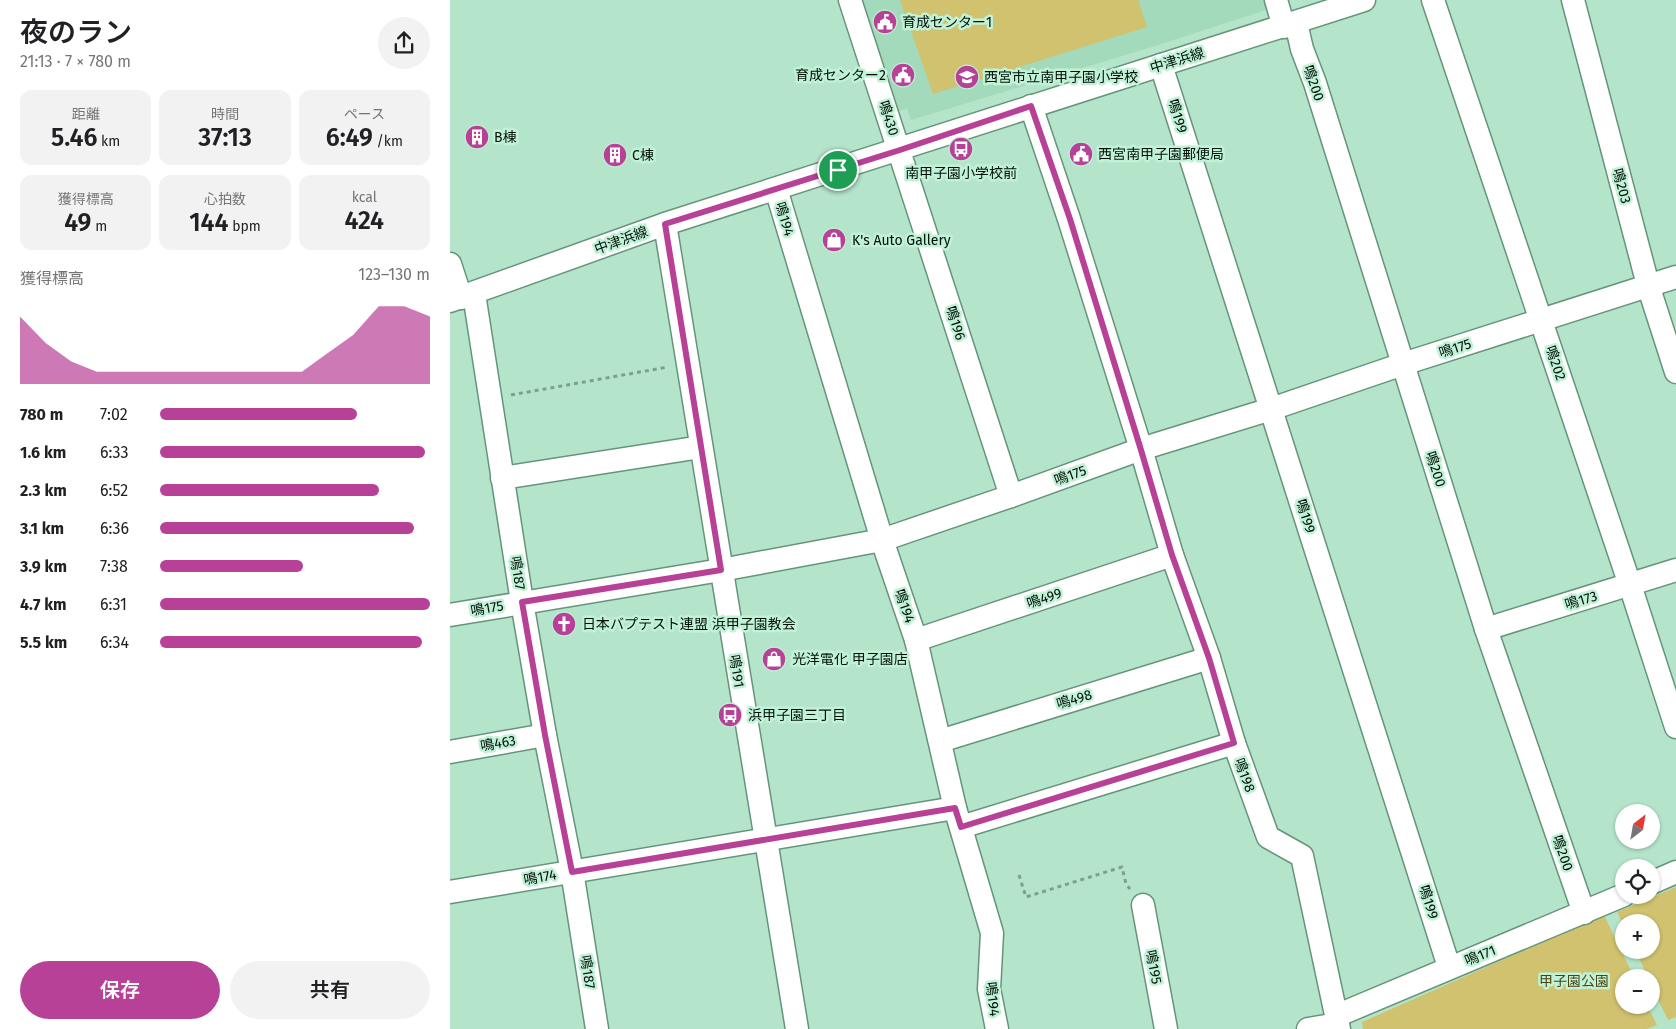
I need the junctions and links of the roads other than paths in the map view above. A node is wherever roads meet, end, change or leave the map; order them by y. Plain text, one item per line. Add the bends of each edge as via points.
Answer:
1 (850, 0) edge
2 (1276, 0) edge
3 (1364, 0) edge
4 (1433, 0) edge
5 (1573, 0) edge
6 (1290, 25) junction
7 (1161, 65) junction
8 (1031, 106) junction
9 (900, 150) junction
10 (776, 189) junction
11 (665, 224) junction
12 (450, 264) edge
13 (1676, 277) edge
14 (1648, 285) junction
15 (462, 298) edge
16 (1542, 320) junction
17 (1403, 364) junction
18 (1676, 372) edge
19 (1271, 409) junction
20 (701, 447) junction
21 (1141, 450) junction
22 (502, 478) junction
23 (1011, 496) junction
24 (882, 540) junction
25 (1172, 555) junction
26 (721, 570) junction
27 (1676, 570) edge
28 (1630, 585) junction
29 (522, 602) junction
30 (450, 615) edge
31 (1486, 629) junction
32 (916, 640) junction
33 (1209, 658) junction
34 (1676, 727) edge
35 (545, 735) junction
36 (940, 741) junction
37 (1234, 743) junction
38 (450, 752) edge
39 (958, 817) junction
40 (765, 840) junction
41 (572, 872) junction
42 (1676, 872) edge
43 (1660, 878) edge
44 (450, 892) edge
45 (1615, 899) edge
46 (1143, 905) road end
47 (1584, 913) junction
48 (1449, 967) junction
49 (1338, 1023) edge
50 (597, 1029) edge
51 (796, 1029) edge
52 (997, 1029) edge
53 (1166, 1029) edge
54 (1308, 1029) edge

1 - 9 street, 鳴430
2 - 6 street, 鳴200
3 - 6 street, 中津浜線
4 - 16 street, 鳴202
5 - 14 street, 鳴203
6 - 7 street, 中津浜線
6 - 17 street, 鳴200 via 1315,84
7 - 8 street, 中津浜線
7 - 19 street, 鳴199
8 - 9 street, 中津浜線
8 - 21 street, 鳴198 via 1070,219
9 - 10 street, 中津浜線
9 - 23 street, 鳴196
10 - 11 street, 中津浜線
10 - 24 street, 鳴194
11 - 15 street, 中津浜線
11 - 20 street, 鳴191
12 - 15 street, 鳴187
13 - 14 street, 鳴175
14 - 16 street, 鳴175
14 - 18 street, 鳴203
15 - 22 street, 鳴187 via 491,398
16 - 17 street, 鳴175
16 - 28 street, 鳴202
17 - 19 street, 鳴175
17 - 31 street, 鳴200
19 - 21 street, 鳴175
19 - 48 street, 鳴199
20 - 22 street
20 - 26 street, 鳴191
21 - 23 street, 鳴175
21 - 25 street, 鳴198
22 - 29 street, 鳴187
23 - 24 street, 鳴175
24 - 26 street, 鳴175
24 - 32 street, 鳴194
25 - 32 street, 鳴499
25 - 33 street, 鳴198
26 - 29 street, 鳴175
26 - 40 street, 鳴191
27 - 28 street, 鳴173
28 - 31 street, 鳴173
28 - 34 street, 鳴202
29 - 30 street, 鳴175
29 - 35 street, 鳴187
31 - 47 street, 鳴200
32 - 36 street, 鳴194
33 - 36 street, 鳴498
33 - 37 street, 鳴198
35 - 38 street, 鳴463
35 - 41 street, 鳴187
36 - 39 street, 鳴194
37 - 39 street, 鳴174
37 - 49 street, 鳴198 via 1268,837 1302,856
39 - 40 street, 鳴174
39 - 52 street, 鳴194 via 992,933 989,989
40 - 41 street, 鳴174
40 - 51 street, 鳴191
41 - 44 street, 鳴174
41 - 50 street, 鳴187
42 - 43 street
45 - 47 street, 鳴171
46 - 53 street, 鳴195
47 - 48 street, 鳴171
48 - 49 street, 鳴171
49 - 54 street, 鳴171

